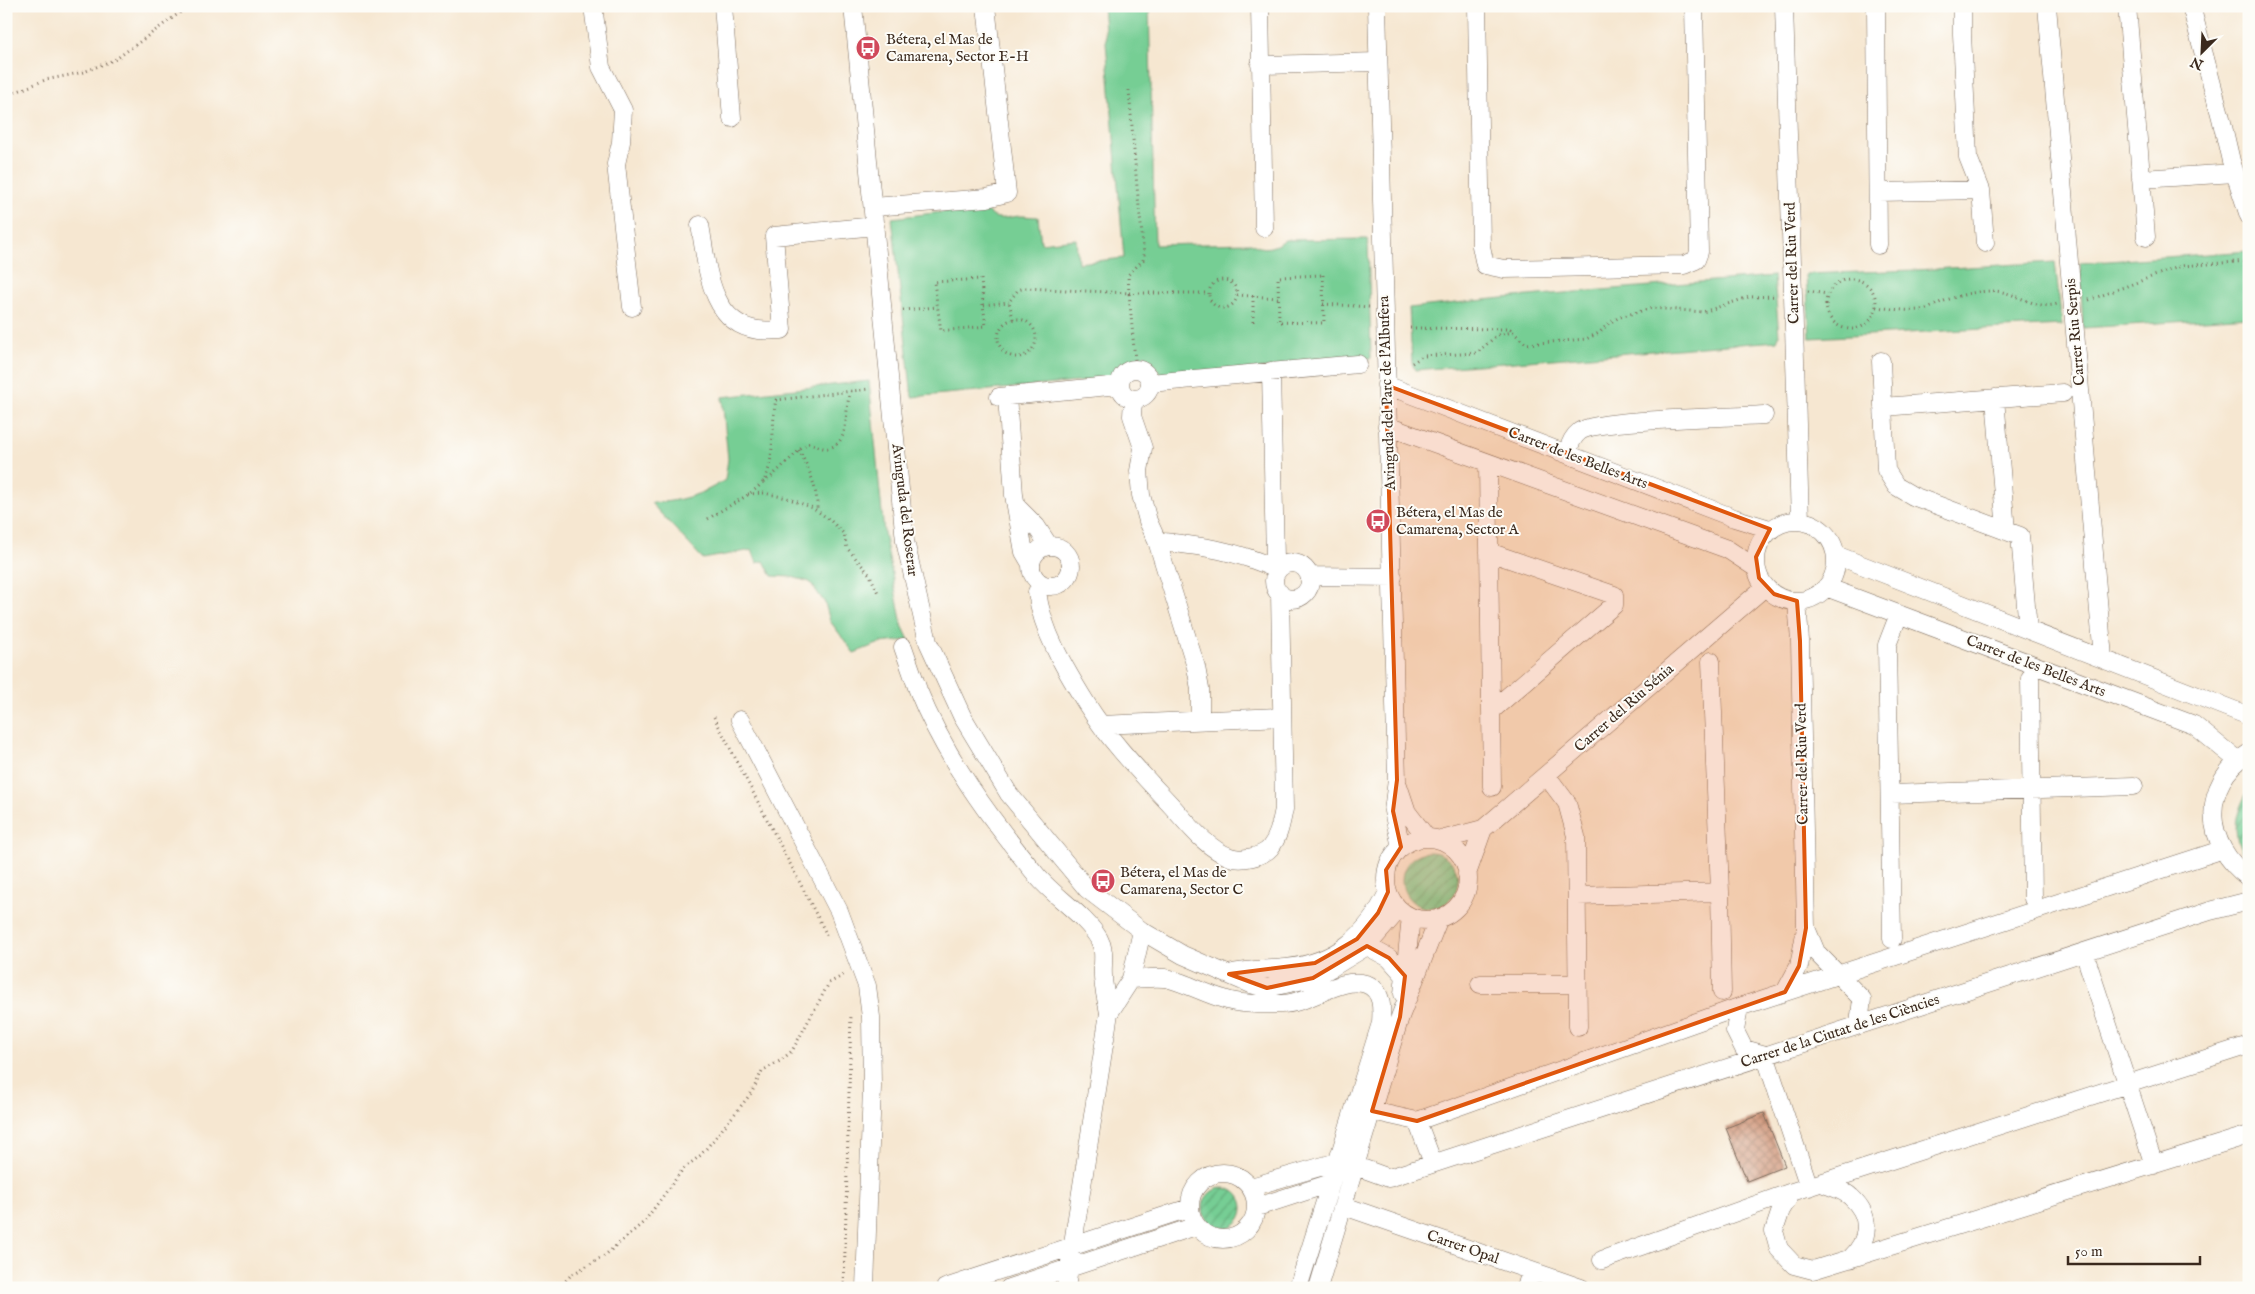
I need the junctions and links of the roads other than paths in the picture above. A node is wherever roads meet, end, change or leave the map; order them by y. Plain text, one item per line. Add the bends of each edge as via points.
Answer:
1 (593, 6) edge
2 (723, 6) edge
3 (853, 6) edge
4 (986, 6) edge
5 (1260, 6) edge
6 (1377, 6) edge
7 (1477, 6) edge
8 (1694, 6) edge
9 (1784, 6) edge
10 (1876, 6) edge
11 (1962, 6) edge
12 (2047, 6) edge
13 (2127, 6) edge
14 (2191, 6) edge
15 (1378, 62) junction
16 (1260, 65) junction
17 (732, 118) dead end
18 (2235, 173) junction
19 (2141, 179) junction
20 (1981, 190) junction
21 (1878, 192) junction
22 (873, 207) junction
23 (2249, 216) edge
24 (700, 225) dead end
25 (875, 226) junction
26 (1264, 228) dead end
27 (2146, 236) dead end
28 (1985, 244) dead end
29 (1878, 245) dead end
30 (632, 307) dead end
31 (1881, 361) dead end
32 (1358, 364) dead end
33 (1271, 371) junction
34 (1150, 383) junction
35 (1120, 385) junction
36 (1386, 385) junction
37 (2063, 393) dead end
38 (1995, 398) junction
39 (1133, 399) junction
40 (1883, 407) junction
41 (1764, 415) dead end
42 (1387, 426) junction
43 (1566, 454) junction
44 (1488, 463) junction
45 (1016, 506) junction
46 (1800, 520) junction
47 (1770, 529) junction
48 (2006, 530) junction
49 (1157, 542) junction
50 (1049, 546) junction
51 (1489, 552) junction
52 (1836, 554) junction
53 (1030, 564) junction
54 (1280, 568) junction
55 (1756, 568) junction
56 (1310, 576) junction
57 (1393, 577) junction
58 (1042, 584) junction
59 (1765, 587) junction
60 (1826, 587) junction
61 (1280, 593) junction
62 (1796, 601) junction
63 (1899, 614) junction
64 (2028, 629) junction
65 (904, 647) dead end
66 (2103, 658) junction
67 (1712, 661) dead end
68 (2030, 678) dead end
69 (1491, 710) junction
70 (2249, 716) edge
71 (1281, 717) junction
72 (740, 720) dead end
73 (1200, 721) junction
74 (1101, 725) junction
75 (2243, 756) edge
76 (1546, 775) junction
77 (1397, 780) junction
78 (2134, 786) dead end
79 (1492, 787) dead end
80 (2032, 789) junction
81 (1891, 794) junction
82 (1483, 830) junction
83 (1434, 839) junction
84 (1401, 847) junction
85 (2222, 850) junction
86 (1467, 874) junction
87 (2249, 878) edge
88 (1388, 892) junction
89 (1720, 892) junction
90 (1577, 896) junction
91 (2034, 899) dead end
92 (2249, 901) edge
93 (1405, 913) junction
94 (1440, 918) junction
95 (1806, 928) junction
96 (1142, 931) junction
97 (1892, 940) dead end
98 (1367, 946) junction
99 (2084, 952) junction
100 (1229, 974) junction
101 (1838, 974) junction
102 (1405, 976) junction
103 (1132, 979) junction
104 (1480, 984) dead end
105 (1578, 984) junction
106 (1722, 992) dead end
107 (1785, 992) junction
108 (1739, 1007) junction
109 (1109, 1013) junction
110 (1400, 1016) junction
111 (1860, 1024) junction
112 (1578, 1027) dead end
113 (2249, 1044) edge
114 (1765, 1055) junction
115 (2126, 1084) junction
116 (1372, 1111) junction
117 (1417, 1120) junction
118 (2249, 1135) edge
119 (1337, 1162) junction
120 (1433, 1163) junction
121 (2154, 1165) junction
122 (1356, 1166) junction
123 (1331, 1183) junction
124 (1816, 1185) junction
125 (1251, 1187) junction
126 (1792, 1192) junction
127 (1344, 1206) junction
128 (1257, 1207) junction
129 (1189, 1208) junction
130 (1196, 1226) junction
131 (1073, 1246) junction
132 (1850, 1259) junction
133 (1602, 1260) dead end
134 (1069, 1268) junction
135 (1531, 1271) junction
136 (865, 1288) edge
137 (945, 1288) edge
138 (1009, 1288) edge
139 (1066, 1288) edge
140 (1298, 1288) edge
141 (1318, 1288) edge
142 (1526, 1288) edge
143 (1581, 1288) edge

1 - 30 street via 602,67 622,110 622,142 616,164
2 - 17 street
3 - 22 street, Avinguda del Roserar
4 - 22 street via 1007,194
5 - 16 street
6 - 15 street, Avinguda del Parc de l'Albufera
7 - 8 street via 1481,246 1485,265 1504,269 1684,265 1696,260 1699,252
9 - 46 street, Carrer del Riu Verd
10 - 21 street
11 - 20 street via 1968,157
12 - 66 street, Carrer Riu Serpis
13 - 19 street
14 - 18 street
15 - 16 street
15 - 36 street, Avinguda del Parc de l'Albufera
16 - 26 street
18 - 19 street
18 - 23 street
19 - 27 street
20 - 21 street
20 - 28 street
21 - 29 street
22 - 25 street, Avinguda del Roserar
24 - 25 street via 710,280 722,310 737,322 757,330 782,330 774,236
25 - 96 street, Avinguda del Roserar via 905,541 928,642 962,716 1009,794 1087,889
31 - 40 street
32 - 33 street
33 - 34 street
33 - 54 street via 1275,560
34 - 35 street via 1144,372 1134,369 1124,373
34 - 39 street via 1145,395
35 - 39 street via 1124,394
35 - 45 street via 1003,396
36 - 42 street, Avinguda del Parc de l'Albufera
36 - 43 street, Carrer de les Belles Arts
37 - 38 street
38 - 40 street
38 - 48 street
39 - 49 street via 1132,416 1143,448 1139,471 1141,495
40 - 48 street via 1886,470 1896,486 1912,496
41 - 43 street via 1607,424 1581,430 1572,439
42 - 44 street
42 - 57 street, Avinguda del Parc de l'Albufera
43 - 47 street, Carrer de les Belles Arts
44 - 51 street
44 - 55 street via 1727,549
45 - 50 street via 1036,526
45 - 53 street via 1024,552
46 - 47 street
46 - 52 street via 1823,531
47 - 55 street via 1758,547
48 - 64 street via 2020,536
49 - 54 street via 1227,550
49 - 73 street via 1196,667
50 - 53 street via 1039,549
50 - 58 street via 1068,554 1071,571 1058,585
51 - 69 street
51 - 69 street via 1614,595 1614,605
52 - 60 street via 1836,566
52 - 64 street
53 - 58 street via 1033,576
54 - 56 street via 1288,563 1299,564
54 - 61 street via 1274,581
55 - 59 street
56 - 57 street
56 - 61 street via 1310,585 1303,594 1292,598
57 - 77 street, Avinguda del Parc de l'Albufera
58 - 74 street via 1037,592 1040,614 1068,671
59 - 62 street via 1785,599
59 - 76 street, Carrer del Riu Sénia
60 - 62 street via 1813,596
60 - 63 street, Carrer de les Belles Arts
61 - 71 street
62 - 95 street, Carrer del Riu Verd via 1800,640
63 - 75 street, Carrer de les Belles Arts via 2194,725
63 - 81 street via 1887,645
64 - 66 street
65 - 109 street via 918,691 966,779 1052,893 1098,938 1105,952 1103,976
66 - 70 street
67 - 89 street
68 - 80 street
69 - 79 street
71 - 73 street
71 - 74 street via 1284,809 1278,835 1269,849 1245,858 1232,858 1196,832 1113,743
72 - 136 street via 839,911 867,986 872,1088
73 - 74 street
75 - 85 street via 2222,779 2214,802 2214,827
76 - 82 street, Carrer del Riu Sénia
76 - 90 street via 1567,804 1576,836
77 - 83 street, Avinguda del Parc de l'Albufera via 1408,812
77 - 84 street, Avinguda del Parc de l'Albufera via 1393,811
78 - 80 street
80 - 81 street
80 - 91 street
81 - 97 street
82 - 83 street, Carrer del Riu Sénia
82 - 86 street, Carrer del Riu Sénia
83 - 84 street via 1414,840
83 - 86 street via 1453,848 1462,858
84 - 88 street via 1386,870
85 - 87 street via 2234,868
85 - 101 street
86 - 94 street via 1467,888 1462,901 1452,912
88 - 93 street
88 - 100 street via 1378,913 1357,940 1337,953 1315,963
89 - 90 street
89 - 106 street
90 - 105 street
92 - 99 street, Carrer de la Ciutat de les Ciències
93 - 94 street via 1425,920
93 - 98 street, Avinguda del Roserar
93 - 102 street
94 - 110 street
95 - 101 street, Carrer del Riu Verd via 1816,952
95 - 107 street, Carrer del Riu Verd via 1799,966
96 - 100 street, Avinguda del Roserar via 1183,955
96 - 103 street
98 - 100 street, Avinguda del Roserar via 1313,978 1267,988
98 - 102 street via 1389,958
99 - 111 street, Carrer de la Ciutat de les Ciències
99 - 115 street
101 - 107 street
101 - 111 street, Carrer del Riu Verd via 1862,999
102 - 110 street
103 - 109 street
103 - 119 street via 1169,979 1226,1000 1265,1004 1306,999 1355,982 1368,985 1379,995 1382,1007 1380,1023
104 - 105 street
105 - 112 street
107 - 108 street
108 - 114 street via 1734,1031 1744,1049
108 - 117 street
109 - 131 street
110 - 116 street
111 - 114 street, Carrer de la Ciutat de les Ciències
113 - 115 street
114 - 120 street, Carrer de la Ciutat de les Ciències
114 - 124 street
115 - 121 street
115 - 124 street
116 - 117 street
116 - 122 street
117 - 120 street
118 - 121 street
119 - 123 street
119 - 125 street
120 - 122 street, Carrer de la Ciutat de les Ciències via 1389,1178
121 - 132 street
122 - 127 street
123 - 128 street
123 - 140 street
124 - 126 street
124 - 132 street via 1850,1196 1867,1219 1866,1237
125 - 128 street
125 - 129 street via 1234,1174 1212,1174 1195,1187
126 - 132 street via 1774,1231 1779,1250 1794,1265 1813,1270
126 - 133 street
127 - 135 street, Carrer Opal
127 - 141 street
128 - 130 street via 1250,1226 1233,1238 1212,1238
129 - 130 street
129 - 131 street
130 - 134 street
131 - 134 street
131 - 137 street
134 - 138 street
134 - 139 street
135 - 142 street
135 - 143 street, Carrer Opal

